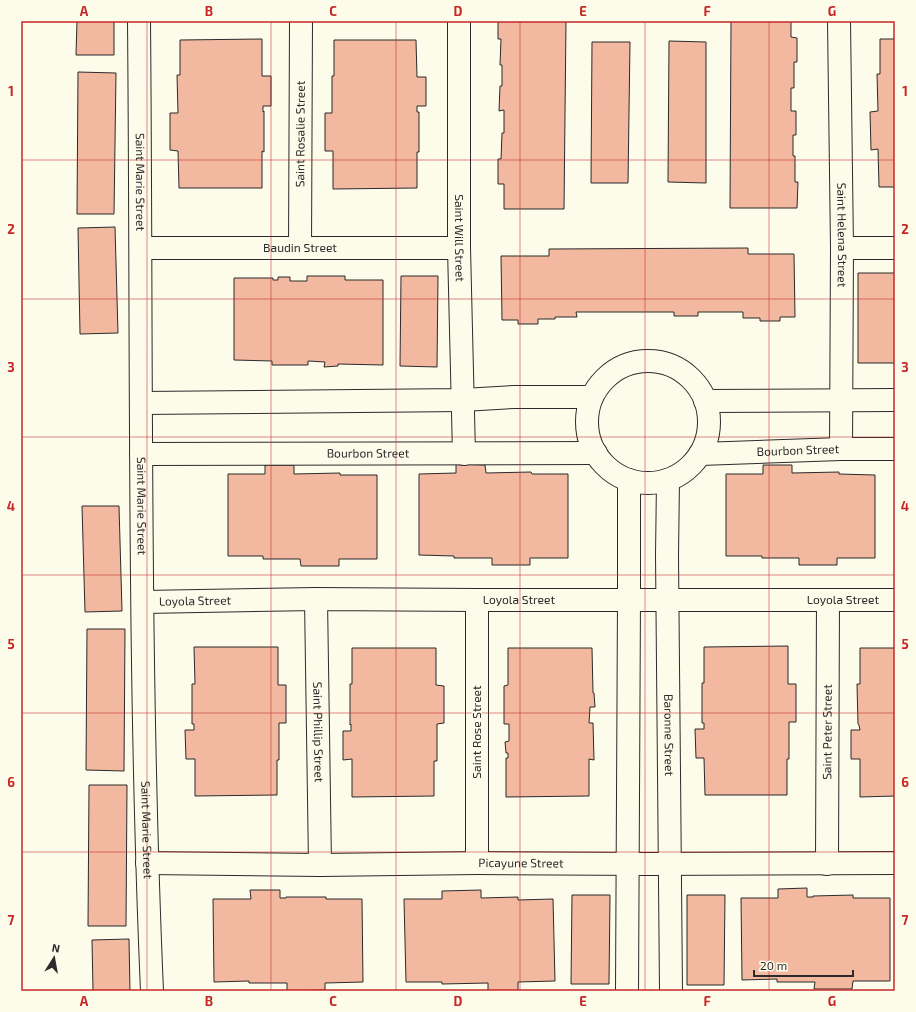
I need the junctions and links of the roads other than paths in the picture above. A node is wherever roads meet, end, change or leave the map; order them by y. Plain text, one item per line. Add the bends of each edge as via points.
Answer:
1 (139, 21) edge
2 (301, 21) edge
3 (459, 21) edge
4 (839, 21) edge
5 (141, 248) junction
6 (300, 248) junction
7 (460, 248) junction
8 (842, 248) junction
9 (895, 248) edge
10 (592, 397) junction
11 (463, 400) junction
12 (895, 400) edge
13 (705, 401) junction
14 (841, 401) junction
15 (141, 403) junction
16 (841, 449) junction
17 (895, 449) edge
18 (141, 454) junction
19 (464, 454) junction
20 (596, 454) junction
21 (700, 454) junction
22 (629, 480) junction
23 (668, 480) junction
24 (316, 599) junction
25 (668, 599) junction
26 (477, 600) junction
27 (629, 600) junction
28 (828, 600) junction
29 (895, 600) edge
30 (143, 602) junction
31 (147, 863) junction
32 (477, 863) junction
33 (895, 863) edge
34 (628, 864) junction
35 (671, 864) junction
36 (827, 864) junction
37 (320, 865) junction
38 (152, 991) edge
39 (627, 991) edge
40 (671, 991) edge

1 - 5 street, Saint Marie Street
2 - 6 street, Saint Rosalie Street
3 - 7 street, Saint Will Street
4 - 8 street, Saint Helena Street
5 - 6 street, Baudin Street
5 - 15 street, Saint Marie Street
6 - 7 street, Baudin Street
7 - 11 street, Saint Will Street
8 - 9 street
8 - 14 street, Saint Helena Street
10 - 11 street
10 - 13 street via 604,379 621,366 642,361 669,364 688,375
10 - 20 street via 587,418 588,434
11 - 15 street
11 - 19 street, Saint Will Street
12 - 14 street
13 - 14 street
13 - 21 street via 709,412 708,433
14 - 16 street, Saint Helena Street
15 - 18 street, Saint Marie Street
16 - 17 street, Bourbon Street
16 - 21 street, Bourbon Street
18 - 19 street, Bourbon Street
18 - 30 street, Saint Marie Street
19 - 20 street, Bourbon Street
20 - 22 street via 610,470
21 - 23 street via 687,470
22 - 23 street via 647,483
22 - 27 street
23 - 25 street, Baronne Street
24 - 26 street, Loyola Street
24 - 30 street, Loyola Street
24 - 37 street, Saint Phillip Street
25 - 27 street, Loyola Street
25 - 28 street, Loyola Street
25 - 35 street, Baronne Street
26 - 27 street, Loyola Street
26 - 32 street, Saint Rose Street
27 - 34 street
28 - 29 street, Loyola Street
28 - 36 street, Saint Peter Street
30 - 31 street, Saint Marie Street
31 - 37 street, Picayune Street
31 - 38 street, Saint Marie Street
32 - 34 street, Picayune Street
32 - 37 street, Picayune Street
33 - 36 street, Picayune Street
34 - 35 street, Picayune Street
34 - 39 street
35 - 36 street, Picayune Street
35 - 40 street, Baronne Street

